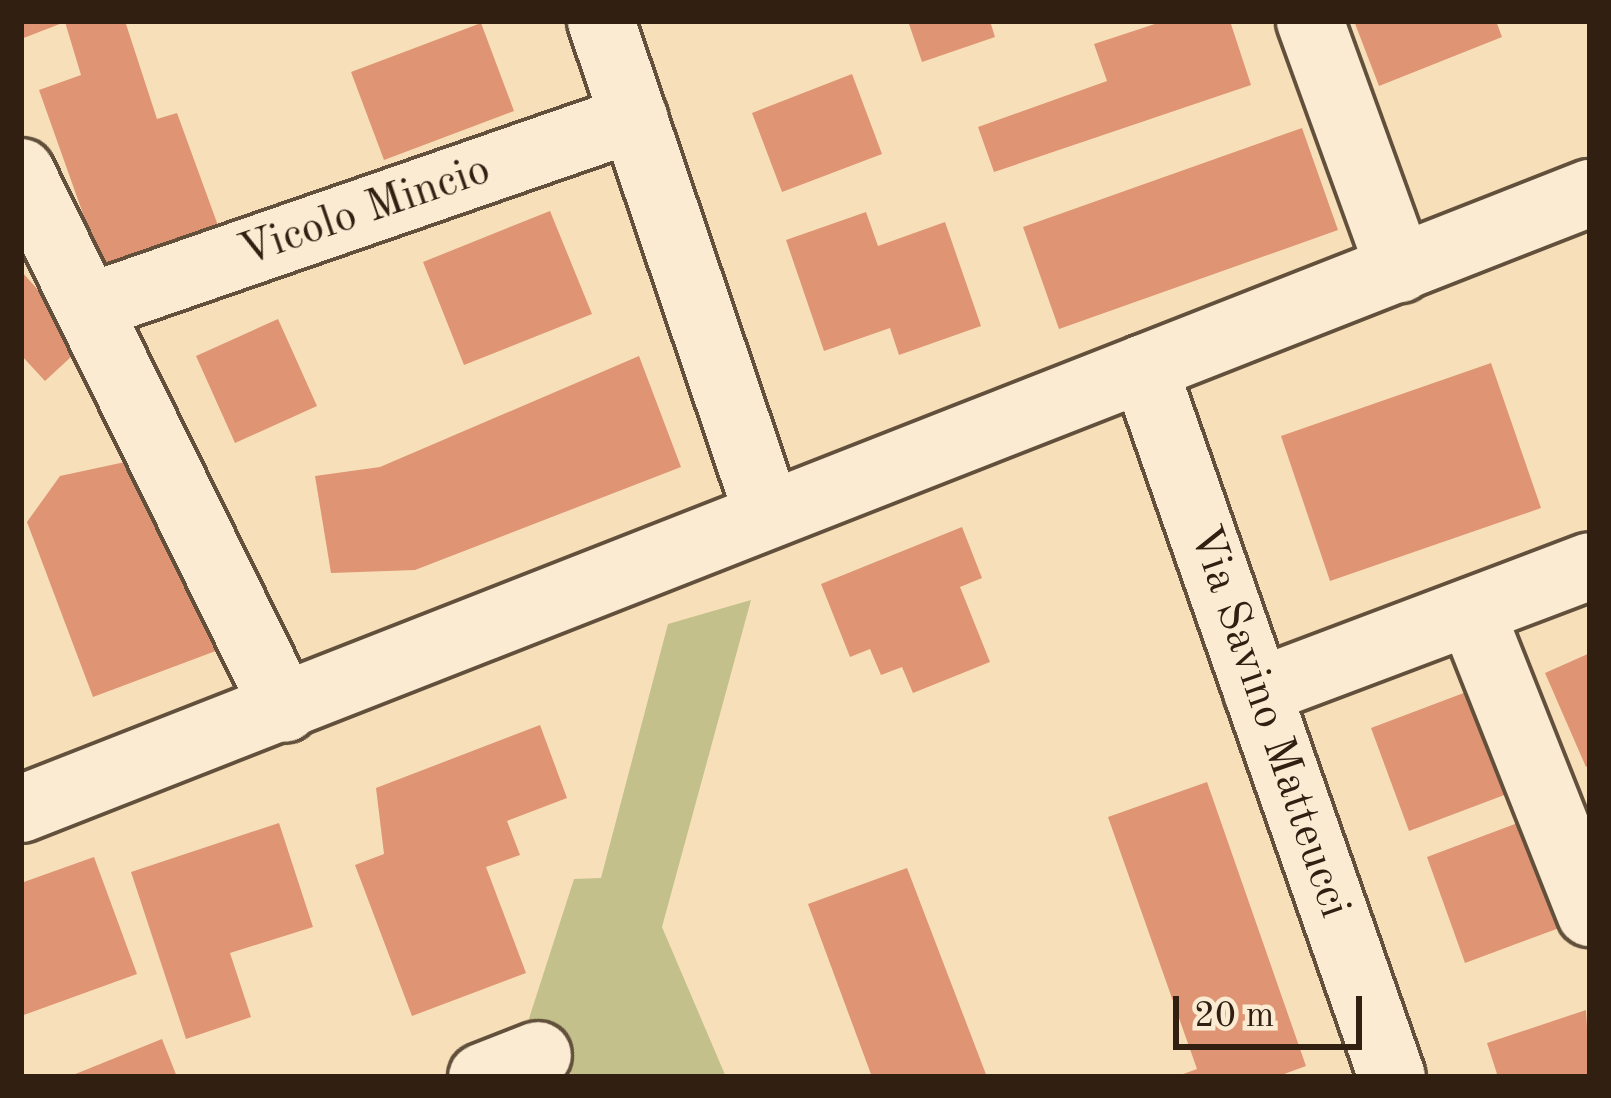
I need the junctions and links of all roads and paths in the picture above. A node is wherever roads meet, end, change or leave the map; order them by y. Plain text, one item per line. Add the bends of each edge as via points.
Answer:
1 (601, 21) edge
2 (1310, 21) edge
3 (635, 118) junction
4 (21, 172) edge
5 (1590, 193) edge
6 (1400, 269) junction
7 (95, 305) junction
8 (1144, 368) junction
9 (768, 515) junction
10 (1590, 566) edge
11 (1471, 611) junction
12 (1257, 692) junction
13 (285, 709) junction
14 (21, 808) edge
15 (1590, 913) edge
16 (1392, 1077) edge

1 - 3 street
2 - 6 street
3 - 7 street, Vicolo Mincio
3 - 9 street
4 - 7 street
5 - 6 street
6 - 8 street
7 - 13 street
8 - 9 street
8 - 12 street, Via Savino Matteucci
9 - 13 street
10 - 11 street
11 - 12 street
11 - 15 street
12 - 16 street, Via Savino Matteucci
13 - 14 street

